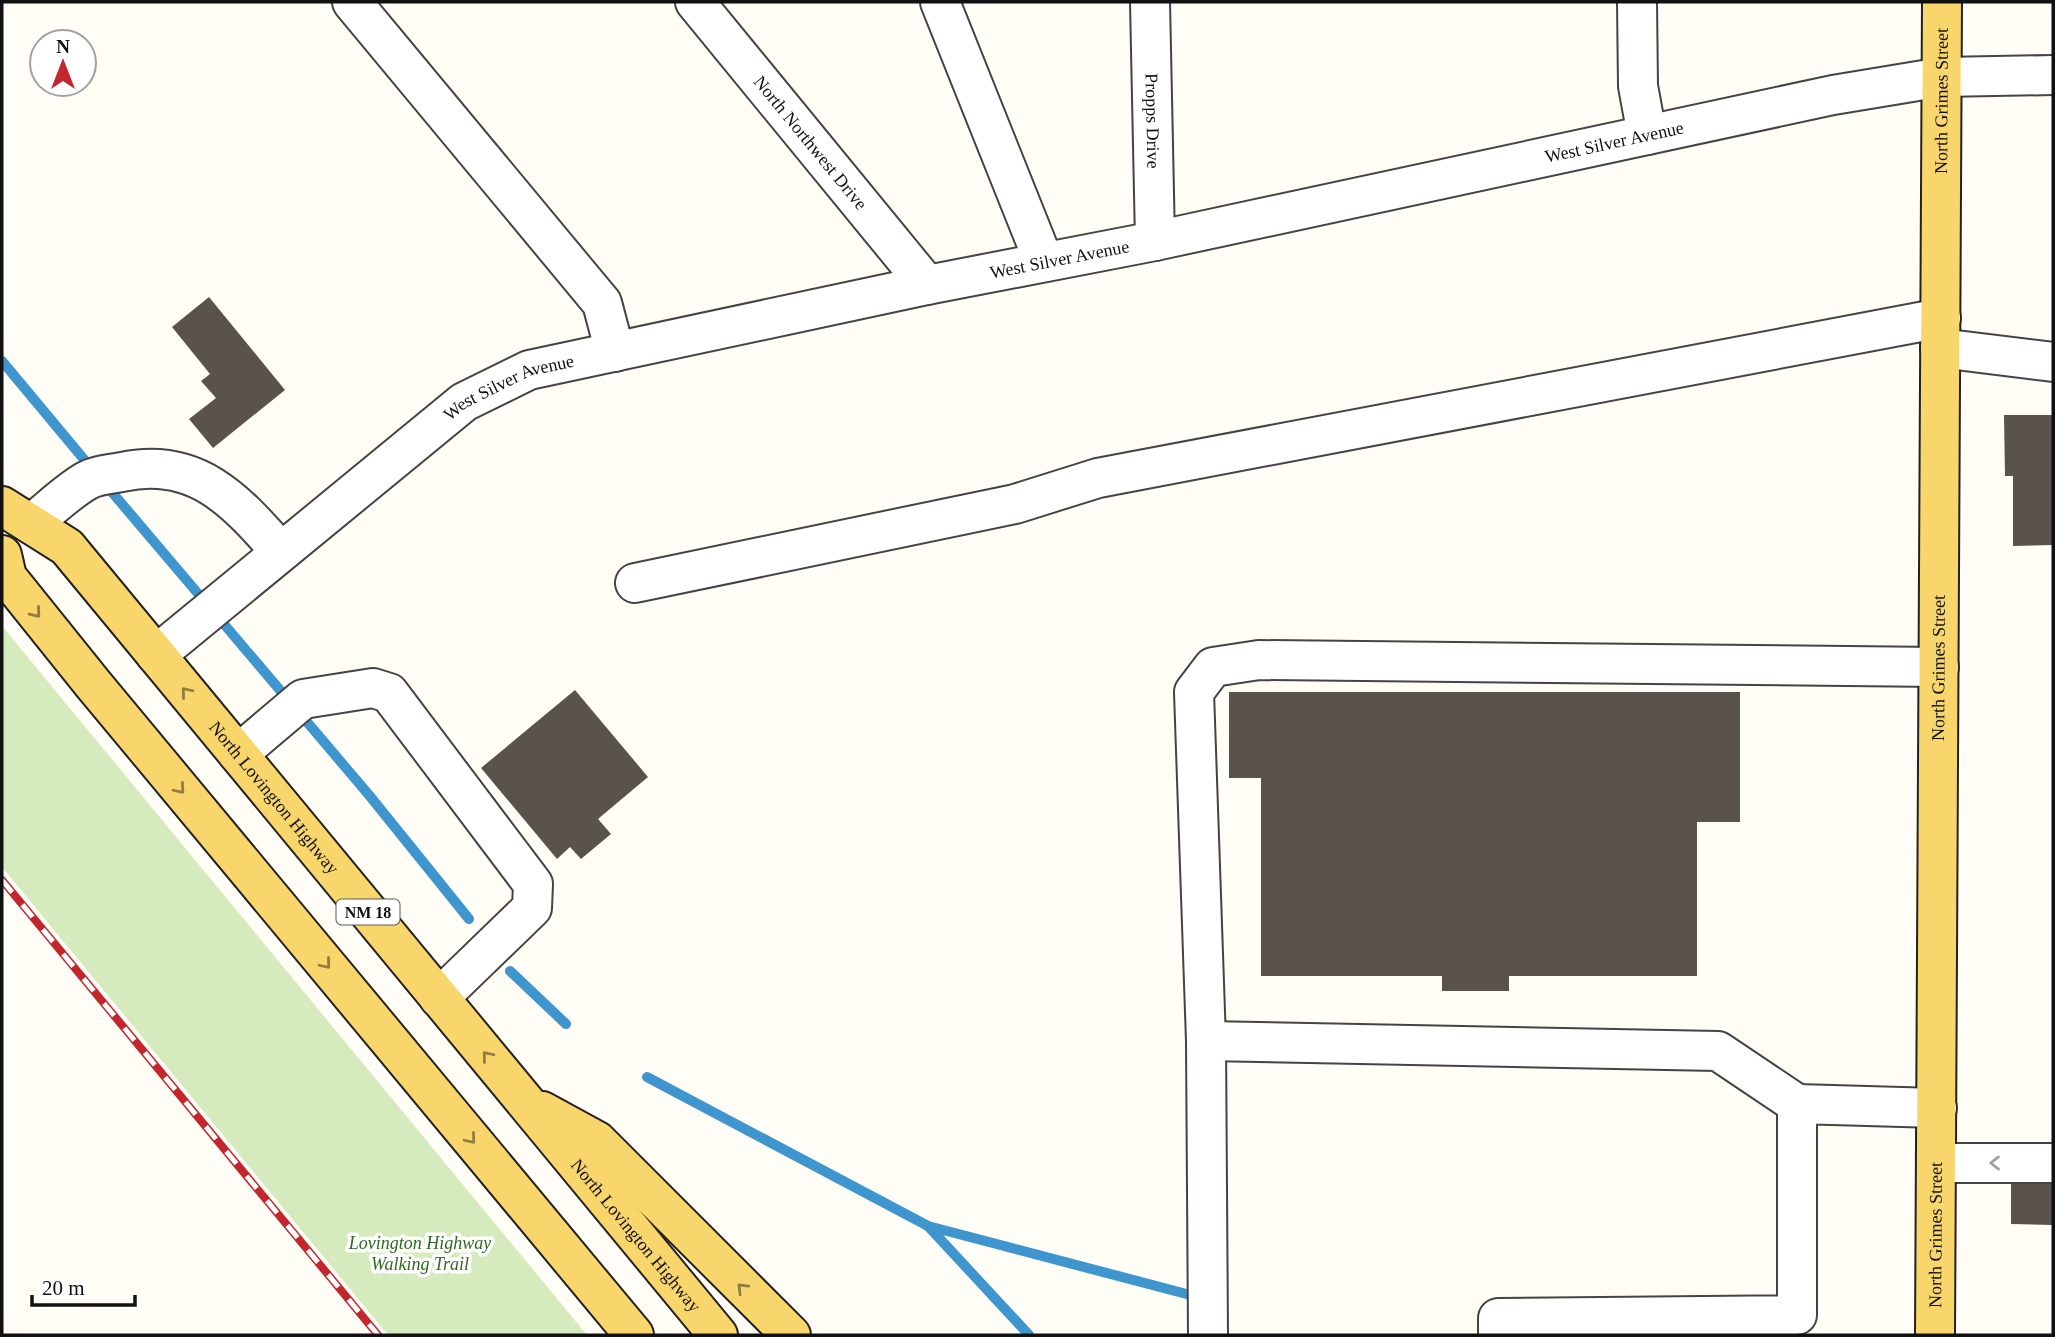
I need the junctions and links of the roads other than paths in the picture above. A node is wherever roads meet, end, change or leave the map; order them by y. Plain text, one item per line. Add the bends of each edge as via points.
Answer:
1 (352, 2) edge
2 (695, 2) edge
3 (940, 2) edge
4 (1150, 2) edge
5 (1637, 2) edge
6 (1942, 2) edge
7 (2053, 75) edge
8 (1942, 77) junction
9 (1647, 135) junction
10 (1155, 241) junction
11 (1044, 262) junction
12 (927, 285) junction
13 (1941, 333) junction
14 (615, 352) junction
15 (2053, 362) edge
16 (16, 515) edge
17 (280, 551) junction
18 (2, 555) edge
19 (635, 583) dead end
20 (156, 655) junction
21 (1939, 667) junction
22 (238, 754) junction
23 (439, 998) junction
24 (1206, 1041) junction
25 (526, 1103) junction
26 (1797, 1104) junction
27 (1937, 1108) junction
28 (1936, 1163) junction
29 (2053, 1163) edge
30 (634, 1335) edge
31 (718, 1335) edge
32 (791, 1335) edge
33 (1208, 1335) edge
34 (1498, 1335) edge
35 (1935, 1335) edge

1 - 14 street via 602,303
2 - 12 street, North Northwest Drive
3 - 11 street
4 - 10 street, Propps Drive
5 - 9 street via 1638,86
6 - 8 main road, North Grimes Street
7 - 8 street, West Silver Avenue
8 - 9 street, West Silver Avenue
8 - 13 main road, North Grimes Street
9 - 10 street, West Silver Avenue
10 - 11 street, West Silver Avenue
11 - 12 street, West Silver Avenue
12 - 14 street, West Silver Avenue
13 - 15 street
13 - 19 street via 1098,478 1015,504
13 - 21 main road, North Grimes Street
14 - 17 street, West Silver Avenue via 529,370 464,402
16 - 17 street via 87,480 143,467 186,472 241,507
16 - 20 main road, North Lovington Highway / NM 18 via 67,547
17 - 20 street, West Silver Avenue
18 -> 30 main road via 8,577 93,684
22 -> 20 main road, North Lovington Highway / NM 18
21 - 24 street via 1273,660 1213,667 1194,692
21 - 27 main road, North Grimes Street
22 - 23 main road, North Lovington Highway / NM 18
22 - 23 street via 303,699 373,688 389,693 533,884 532,908
25 -> 23 main road, North Lovington Highway / NM 18
24 - 26 street via 1718,1051
24 - 33 street
25 - 31 main road, North Lovington Highway / NM 18
32 -> 25 main road via 597,1141
26 - 27 street
26 - 34 street via 1797,1315 1498,1318
27 - 28 main road, North Grimes Street
29 -> 28 street
28 - 35 main road, North Grimes Street

